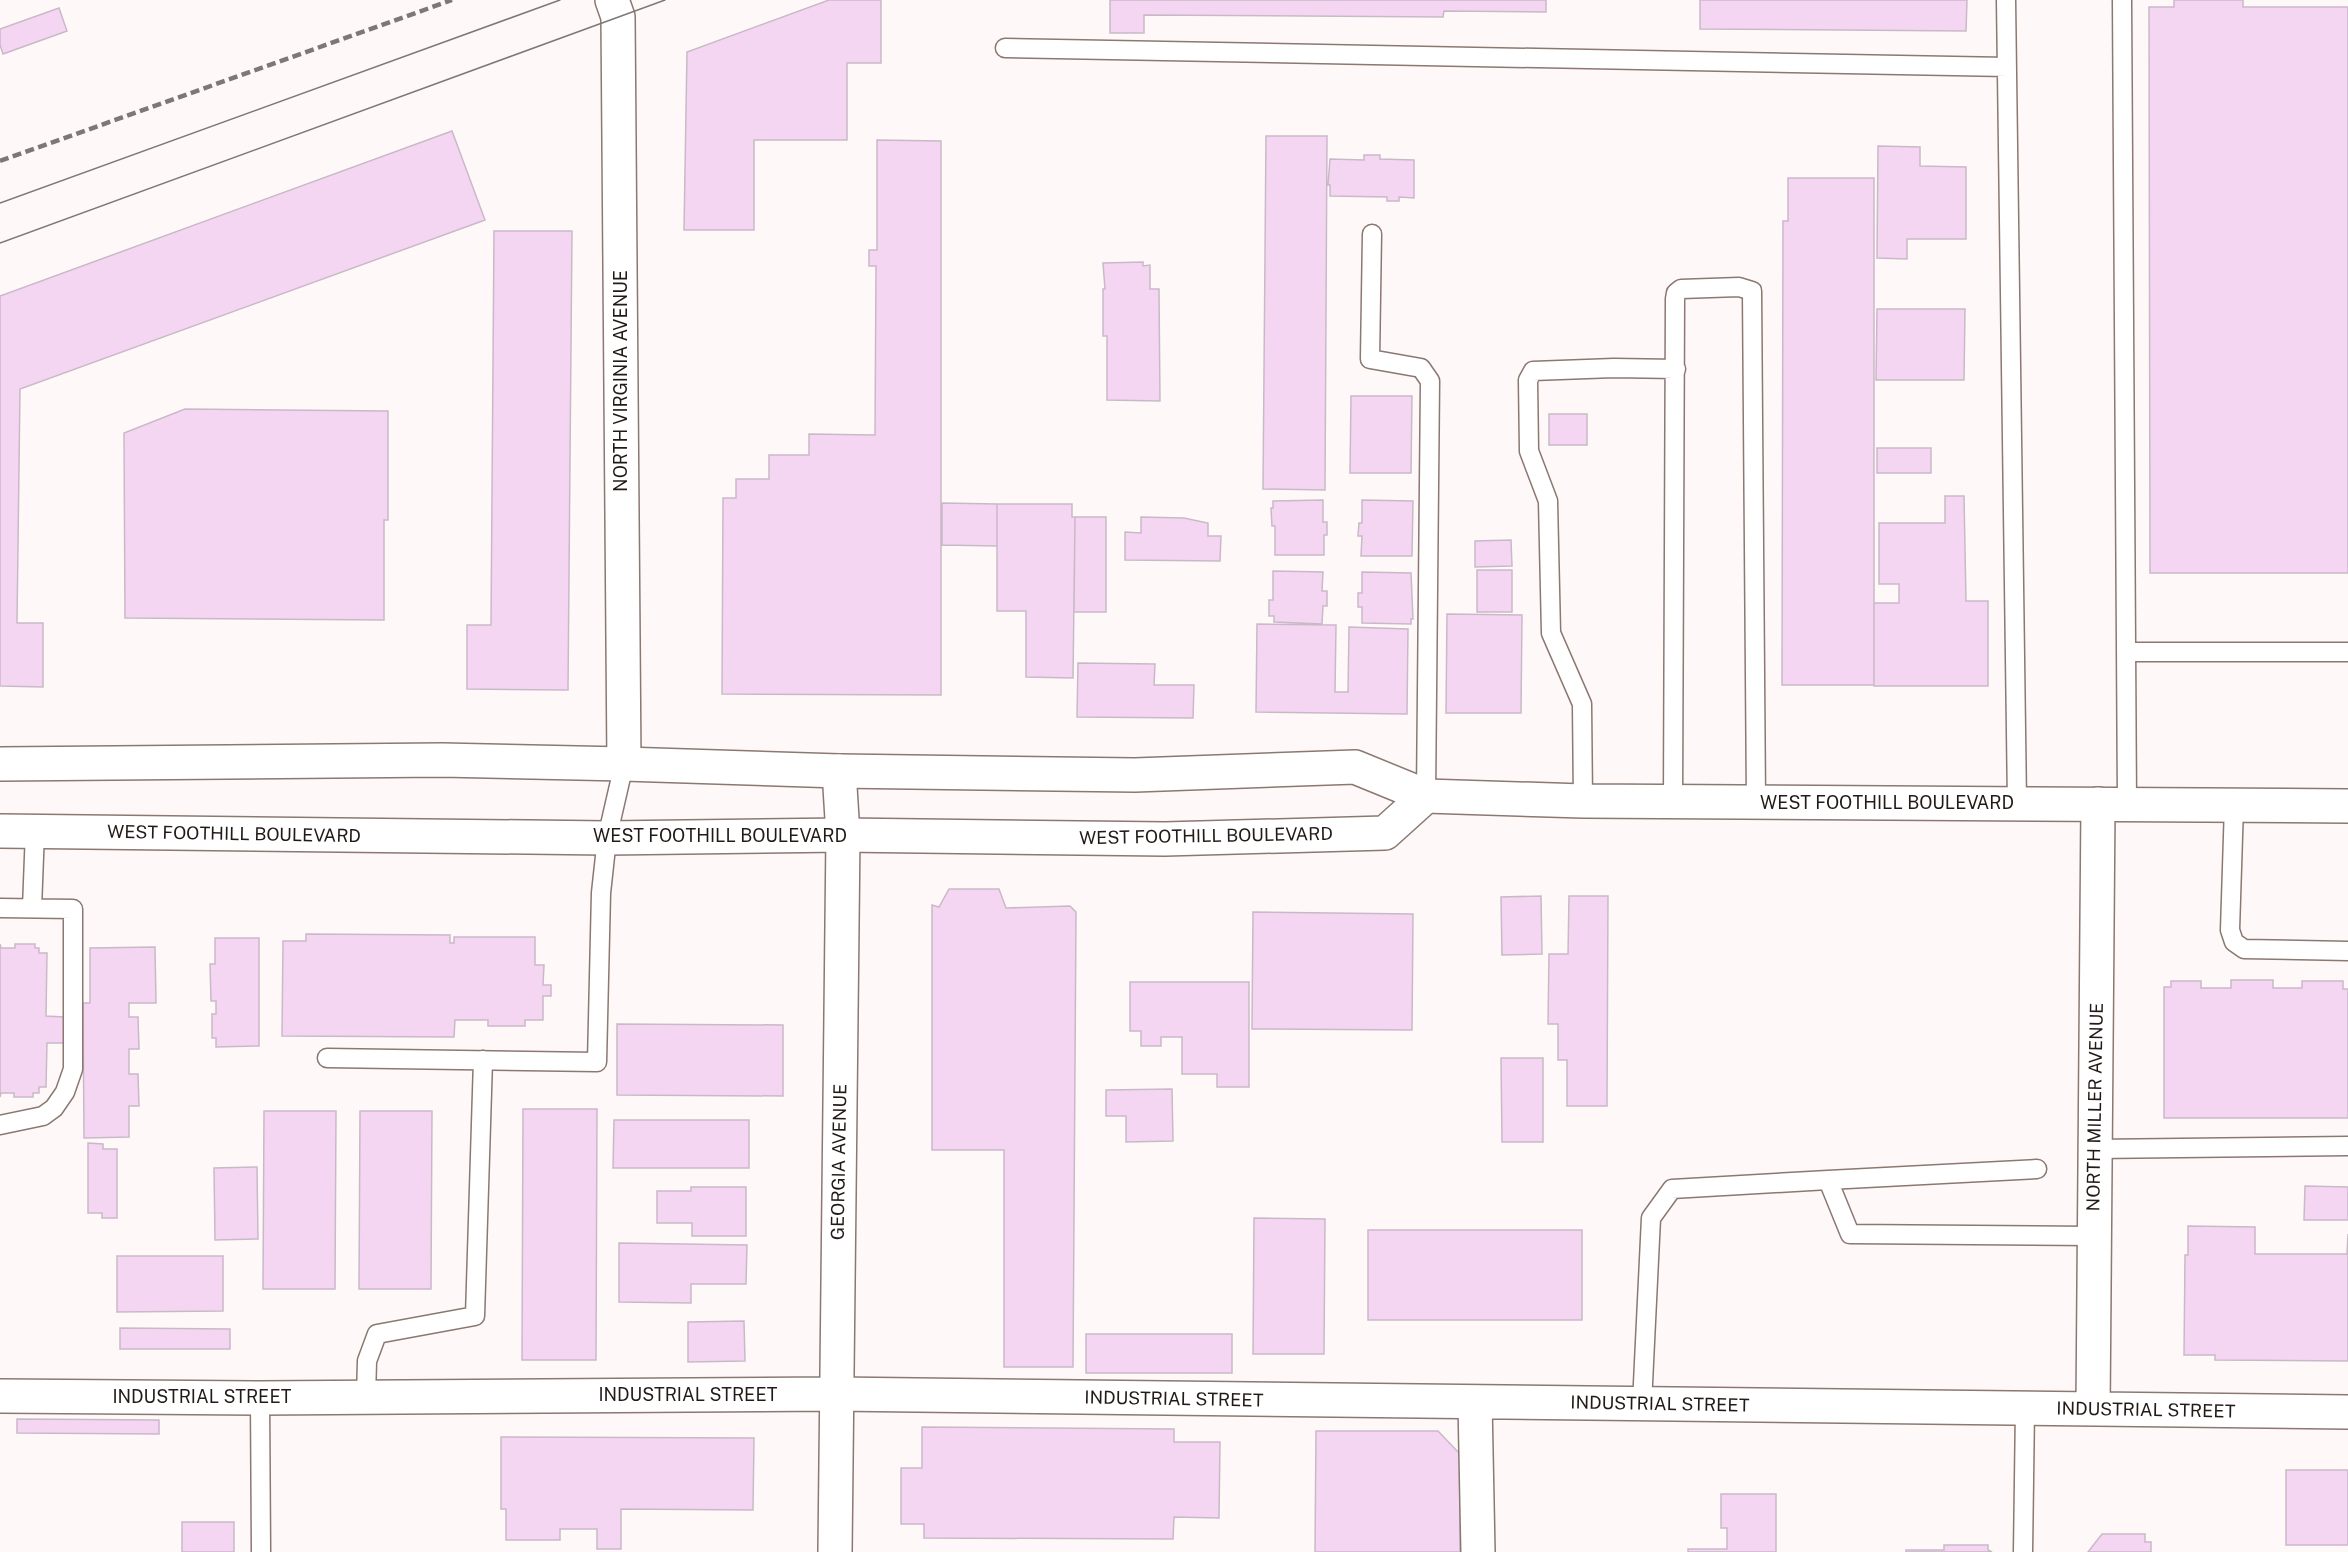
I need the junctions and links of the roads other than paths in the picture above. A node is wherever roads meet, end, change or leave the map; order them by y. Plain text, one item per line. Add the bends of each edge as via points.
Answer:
1 (612, 0) edge
2 (2006, 0) edge
3 (2122, 0) edge
4 (1005, 48) dead end
5 (2007, 67) junction
6 (1372, 234) dead end
7 (1676, 369) junction
8 (2126, 652) junction
9 (2348, 652) edge
10 (0, 764) edge
11 (624, 764) junction
12 (839, 771) junction
13 (1426, 796) junction
14 (1583, 801) junction
15 (1673, 802) junction
16 (1756, 802) junction
17 (2017, 804) junction
18 (2113, 805) junction
19 (2234, 806) junction
20 (2348, 806) edge
21 (0, 831) edge
22 (35, 831) junction
23 (843, 835) junction
24 (608, 838) junction
25 (0, 908) edge
26 (32, 908) junction
27 (2348, 951) edge
28 (327, 1058) dead end
29 (483, 1060) junction
30 (0, 1125) edge
31 (2348, 1146) edge
32 (2095, 1149) junction
33 (2037, 1169) dead end
34 (1828, 1180) junction
35 (2093, 1236) junction
36 (836, 1394) junction
37 (0, 1396) edge
38 (366, 1397) junction
39 (260, 1398) junction
40 (1475, 1402) junction
41 (1642, 1404) junction
42 (2025, 1408) junction
43 (2093, 1409) junction
44 (2348, 1412) edge
45 (261, 1552) edge
46 (835, 1552) edge
47 (1478, 1552) edge
48 (2023, 1552) edge

1 - 11 street, NORTH VIRGINIA AVENUE via 618,17
2 - 5 lane
3 - 8 lane
4 - 5 lane
5 - 17 lane
6 - 13 lane via 1370,359 1421,368 1430,381
7 - 14 lane via 1533,371 1528,380 1529,451 1548,501 1551,633 1582,704
7 - 15 lane
7 - 16 lane via 1676,293 1681,289 1739,287 1752,291
8 - 9 lane
8 - 18 lane
10 - 11 street, WEST FOOTHILL BOULEVARD via 442,760
11 - 12 street, WEST FOOTHILL BOULEVARD
11 - 24 lane
12 - 13 street, WEST FOOTHILL BOULEVARD via 1135,774 1355,767
12 - 23 street, GEORGIA AVENUE
13 - 14 street, WEST FOOTHILL BOULEVARD
13 - 23 street, WEST FOOTHILL BOULEVARD via 1385,832 1165,839
14 - 15 street, WEST FOOTHILL BOULEVARD
15 - 16 street, WEST FOOTHILL BOULEVARD
16 - 17 street, WEST FOOTHILL BOULEVARD
17 - 18 street, WEST FOOTHILL BOULEVARD
18 - 19 street, WEST FOOTHILL BOULEVARD
18 - 32 street, NORTH MILLER AVENUE
19 - 20 street, WEST FOOTHILL BOULEVARD
19 - 27 lane via 2230,930 2234,942 2244,949
21 - 22 street, WEST FOOTHILL BOULEVARD
22 - 24 street, WEST FOOTHILL BOULEVARD
22 - 26 lane
23 - 24 street, WEST FOOTHILL BOULEVARD
23 - 36 street, GEORGIA AVENUE
24 - 29 lane via 601,893 597,1062
25 - 26 lane
26 - 30 lane via 73,909 73,1069 54,1108 43,1116
28 - 29 lane
29 - 38 lane via 475,1316 377,1334 367,1361
31 - 32 lane
32 - 35 street, NORTH MILLER AVENUE
33 - 34 lane
34 - 35 lane via 1850,1234
34 - 41 lane via 1672,1189 1651,1218
35 - 43 street, NORTH MILLER AVENUE
36 - 38 street, INDUSTRIAL STREET
36 - 40 street, INDUSTRIAL STREET
36 - 46 street, GEORGIA AVENUE
37 - 39 street, INDUSTRIAL STREET
38 - 39 street, INDUSTRIAL STREET
39 - 45 lane
40 - 41 street, INDUSTRIAL STREET
40 - 47 street
41 - 42 street, INDUSTRIAL STREET
42 - 43 street, INDUSTRIAL STREET
42 - 48 lane
43 - 44 street, INDUSTRIAL STREET

